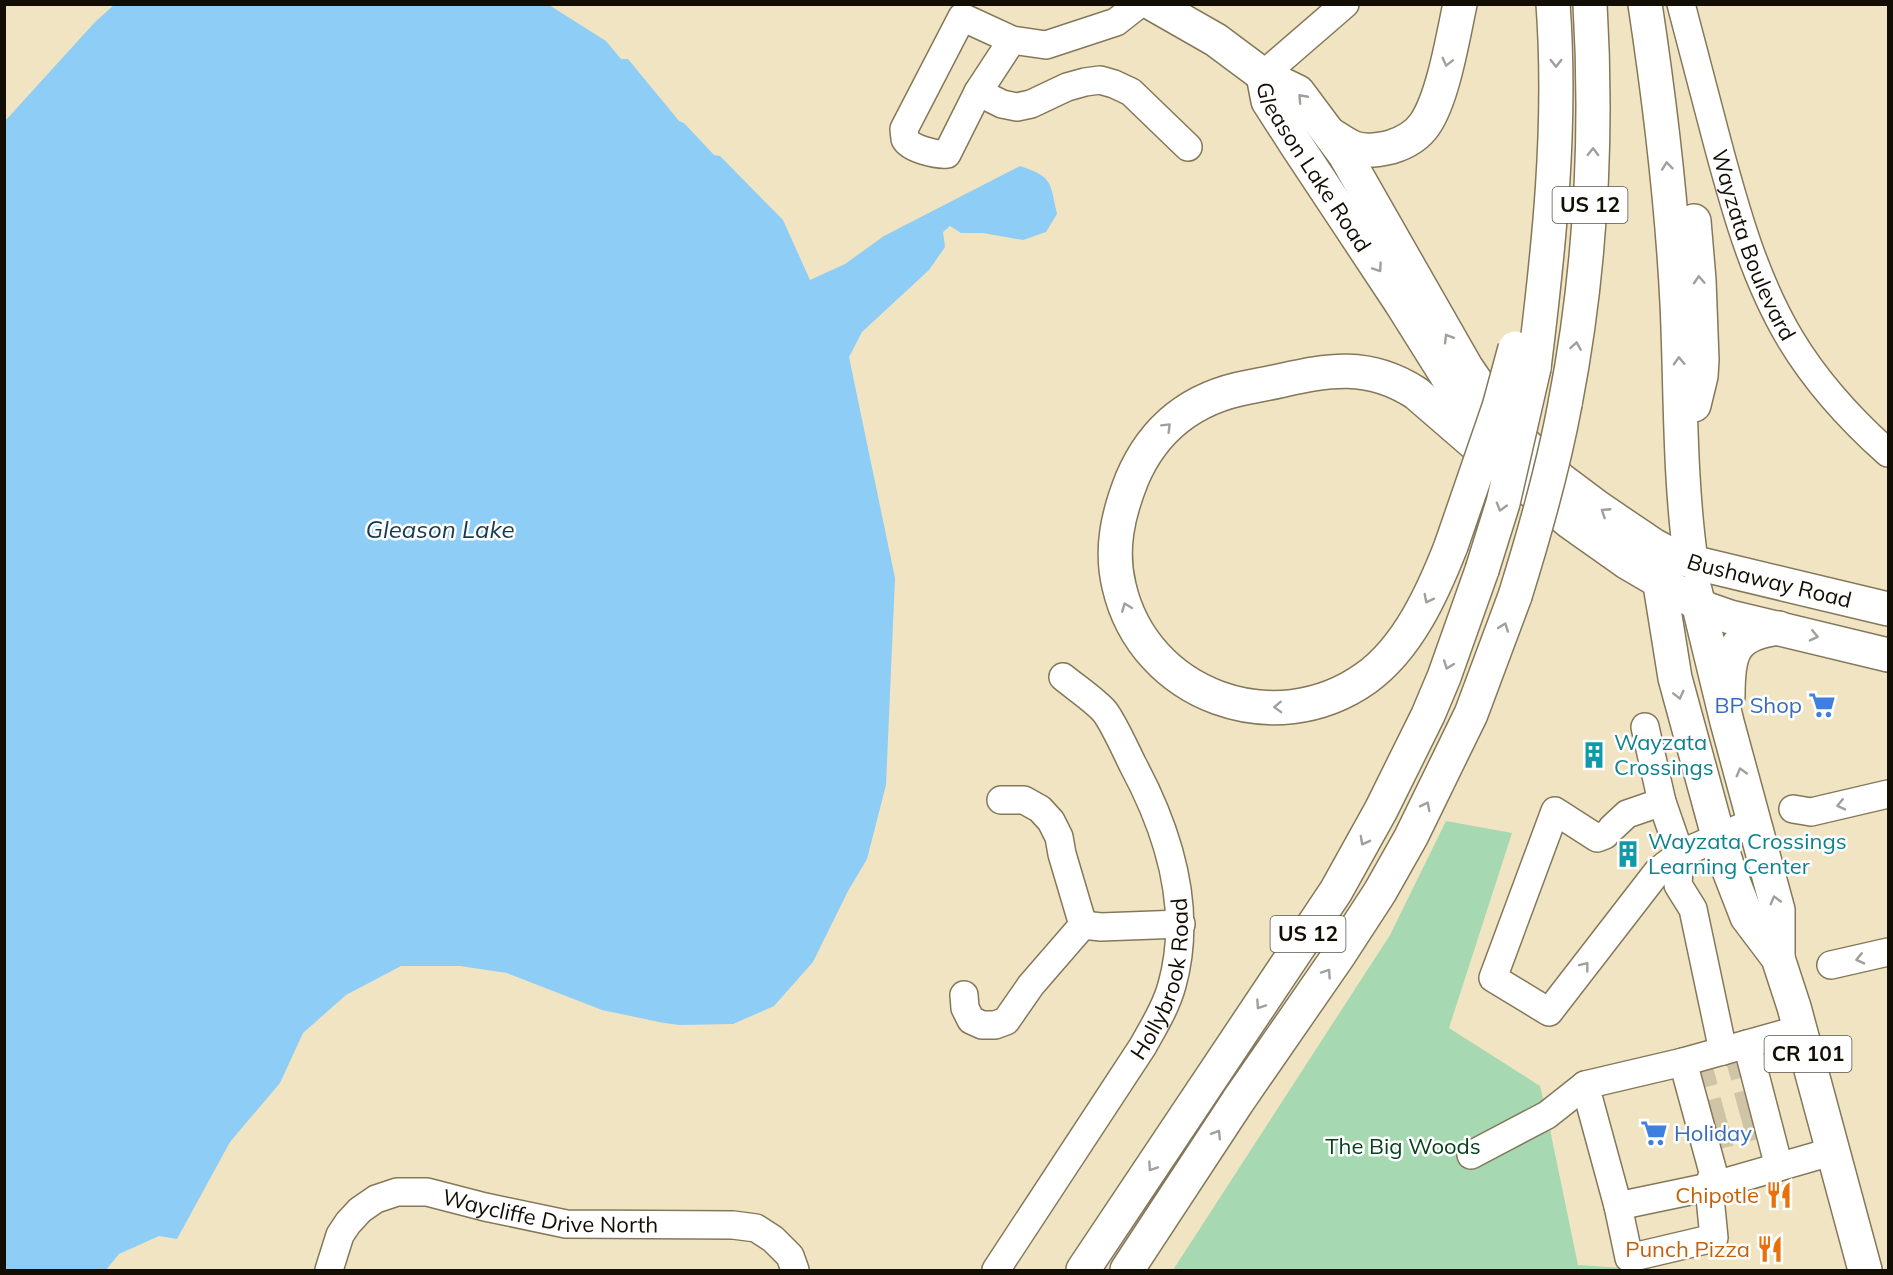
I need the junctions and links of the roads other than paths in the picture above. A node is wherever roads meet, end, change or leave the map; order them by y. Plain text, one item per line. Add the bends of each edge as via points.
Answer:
1 (1139, 4) edge
2 (1153, 4) edge
3 (1345, 4) edge
4 (1460, 4) edge
5 (1553, 4) edge
6 (1590, 4) edge
7 (1645, 4) edge
8 (1653, 4) edge
9 (1681, 4) edge
10 (1012, 40) junction
11 (1263, 75) junction
12 (978, 92) junction
13 (1330, 134) junction
14 (1188, 147) dead end
15 (1525, 358) junction
16 (1682, 441) junction
17 (1888, 453) edge
18 (1521, 482) junction
19 (1653, 545) junction
20 (1691, 561) junction
21 (1659, 581) junction
22 (1698, 603) junction
23 (1888, 609) edge
24 (1779, 628) junction
25 (1888, 655) edge
26 (1063, 677) dead end
27 (1727, 722) junction
28 (1645, 727) dead end
29 (1888, 794) edge
30 (1001, 800) dead end
31 (1662, 802) junction
32 (1793, 809) dead end
33 (1754, 822) junction
34 (1718, 836) junction
35 (1680, 854) junction
36 (1181, 924) junction
37 (1083, 925) junction
38 (1888, 952) edge
39 (1778, 958) junction
40 (1831, 965) dead end
41 (964, 995) dead end
42 (1801, 1029) junction
43 (1735, 1048) junction
44 (1683, 1062) junction
45 (1585, 1085) junction
46 (1834, 1151) junction
47 (1471, 1155) dead end
48 (1779, 1167) junction
49 (1709, 1187) junction
50 (1618, 1206) junction
51 (329, 1270) edge
52 (795, 1270) edge
53 (996, 1270) edge
54 (1083, 1270) edge
55 (1127, 1270) edge
56 (1865, 1270) edge

1 - 10 street via 1116,22 1046,45
2 - 11 main road via 1216,40
3 - 11 street
4 -> 13 main road via 1436,102 1425,124 1400,145 1381,150 1362,150
5 -> 15 main road, US 12 via 1556,136 1546,269
55 -> 6 main road, US 12, bridge via 1380,892 1471,714 1515,596 1557,446 1582,301 1593,179
16 -> 7 main road via 1671,203
16 -> 8 main road via 1701,376 1699,280 1682,122
9 - 17 street, Wayzata Boulevard via 1737,218 1765,290 1791,339 1825,388
10 - 12 street
10 - 12 street via 962,17 904,129 909,145 947,154
13 -> 11 main road, Gleason Lake Road via 1298,92
11 -> 18 main road, Gleason Lake Road via 1268,101 1470,413
12 - 14 street via 1017,107 1067,87 1100,80 1131,92
19 -> 13 main road, Gleason Lake Road via 1578,493 1503,421 1466,367
15 -> 18 main road, bridge via 1499,407 1452,546 1437,582 1395,649 1366,678 1306,704 1252,706 1224,700 1202,692 1166,666 1143,640 1126,610 1115,561 1115,541 1125,497 1149,447 1174,419 1216,396 1340,370 1386,377 1416,393 1492,460
15 -> 54 main road, US 12, bridge via 1503,503 1428,715 1336,891
16 - 20 main road
18 - 21 main road, Gleason Lake Road via 1598,542
19 - 20 main road, Bushaway Road
19 - 21 main road, CR 101
20 - 22 main road
20 - 23 main road, Bushaway Road
21 - 22 main road, Bushaway Road
21 -> 34 main road, CR 101 via 1675,678
22 - 24 main road, Bushaway Road via 1730,617
22 - 27 main road
24 -> 25 main road, Bushaway Road
24 - 27 main road, CR 101 via 1752,634 1736,648 1729,677
26 - 36 street, Hollybrook Road via 1105,712 1148,793 1175,873
33 -> 27 main road, CR 101
28 - 31 street
29 -> 32 street via 1811,812
30 - 37 street via 1024,800 1051,821
31 - 35 street
31 -> 35 street via 1628,814 1597,838 1555,811 1493,978 1549,1012 1658,871
33 - 34 street
39 -> 33 main road, CR 101 via 1778,910
34 - 35 street
34 - 39 main road, CR 101 via 1747,917
35 - 43 street via 1678,885 1693,909
36 - 37 street
36 - 53 street, Hollybrook Road via 1179,953 1162,1012
37 - 41 street via 1031,985 1006,1021 982,1025 971,1020
38 -> 40 street
39 - 42 main road, CR 101
42 - 43 street
42 - 46 main road, CR 101
43 - 44 street
43 - 48 street
44 - 45 street
44 - 49 street via 1713,1172
45 - 47 street via 1547,1115
45 - 50 street
46 - 48 street
46 - 56 main road, CR 101
48 - 49 street
49 - 50 street
49 - 50 street via 1714,1238 1629,1258
51 - 52 street, Waycliffe Drive North via 348,1223 376,1199 397,1192 427,1192 566,1224 756,1228 790,1256

